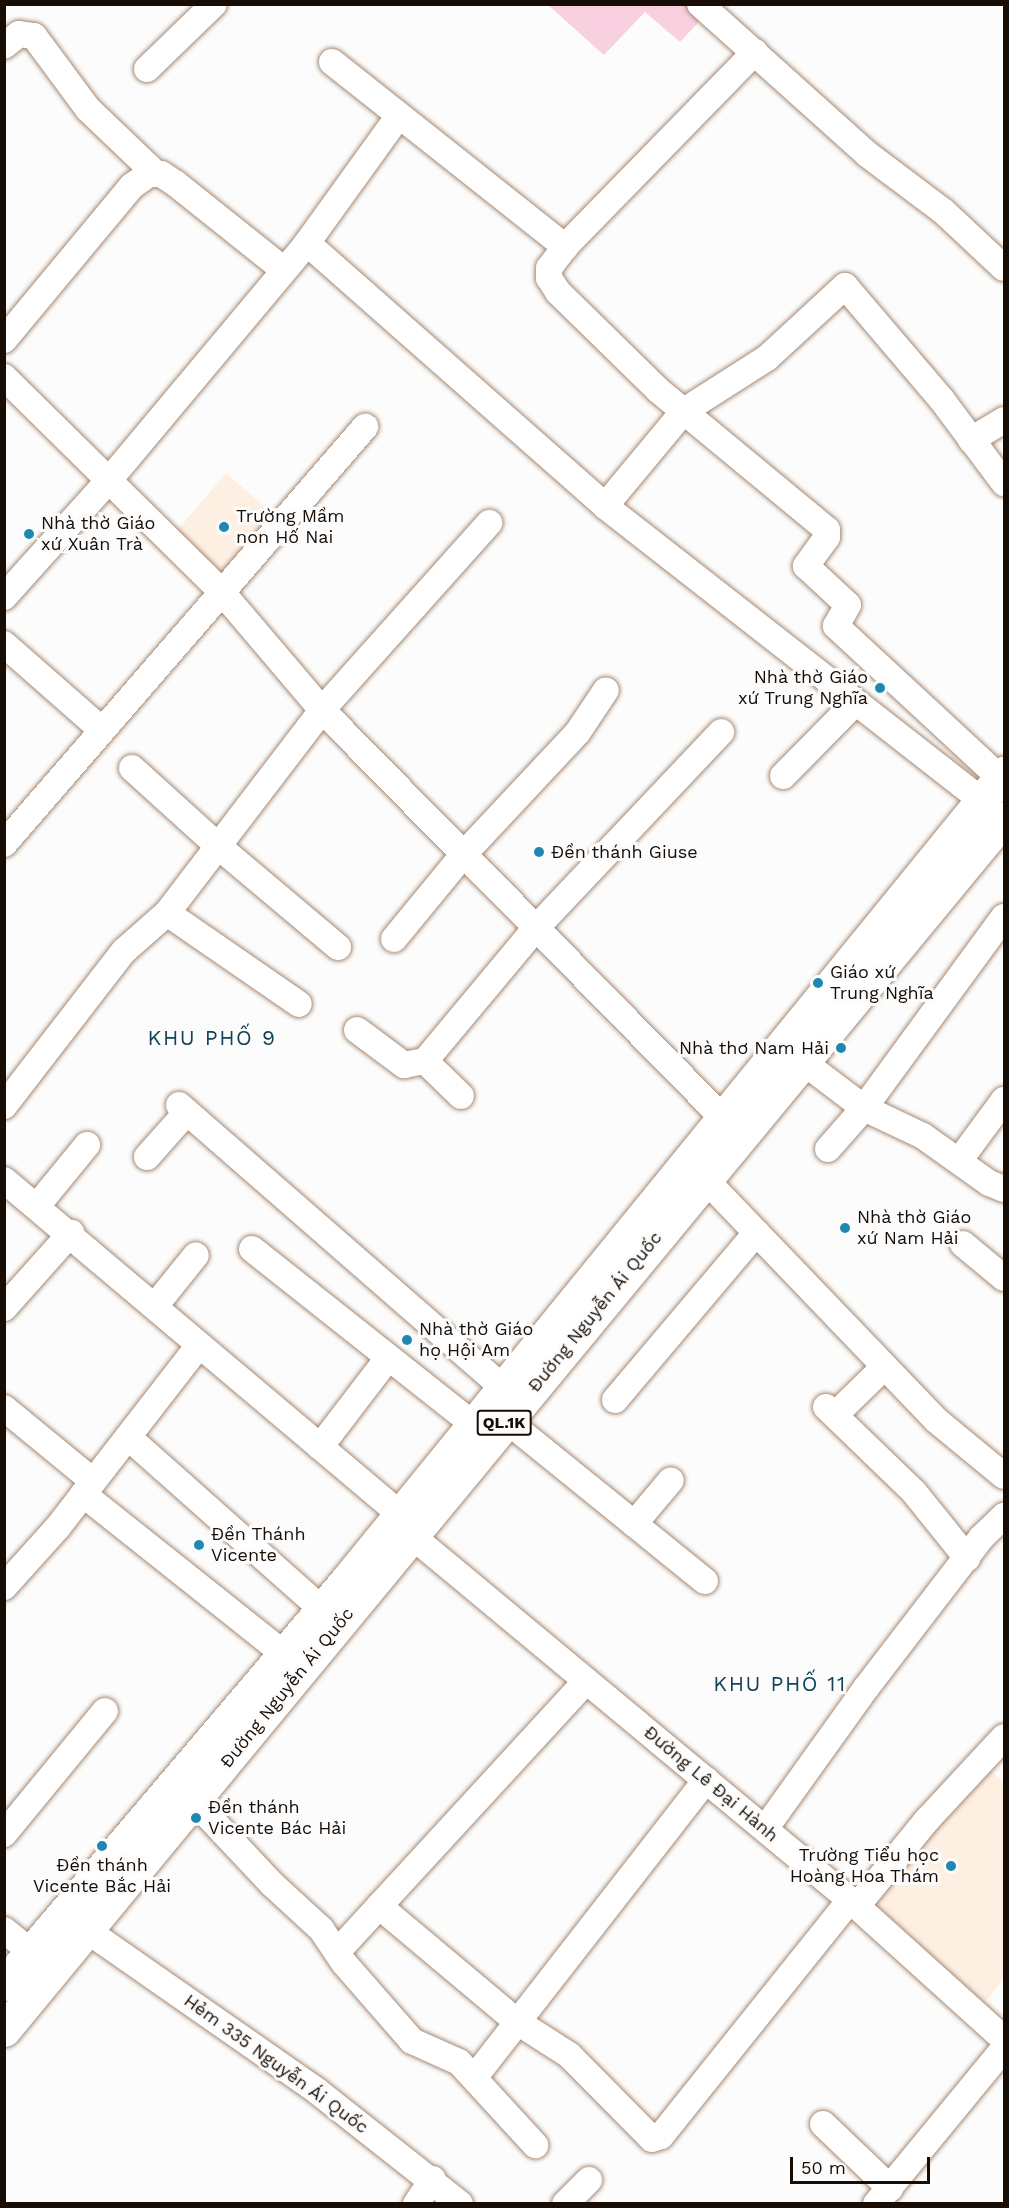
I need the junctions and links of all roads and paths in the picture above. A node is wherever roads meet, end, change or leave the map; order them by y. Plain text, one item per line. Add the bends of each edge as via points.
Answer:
1 (214, 4) edge
2 (700, 4) edge
3 (4, 46) edge
4 (755, 52) junction
5 (332, 62) dead end
6 (147, 69) dead end
7 (398, 117) junction
8 (155, 173) junction
9 (307, 243) junction
10 (565, 247) junction
11 (1005, 268) edge
12 (284, 270) junction
13 (4, 340) edge
14 (4, 377) edge
15 (684, 411) junction
16 (1005, 420) edge
17 (365, 427) dead end
18 (971, 440) junction
19 (110, 479) junction
20 (1005, 483) edge
21 (604, 506) junction
22 (489, 523) dead end
23 (221, 591) junction
24 (4, 597) edge
25 (4, 644) edge
26 (606, 690) dead end
27 (855, 703) junction
28 (322, 710) junction
29 (102, 730) junction
30 (721, 732) dead end
31 (132, 768) dead end
32 (783, 776) dead end
33 (999, 797) edge
34 (4, 844) edge
35 (218, 846) junction
36 (463, 855) junction
37 (167, 913) junction
38 (1005, 917) edge
39 (536, 929) junction
40 (394, 939) dead end
41 (338, 947) dead end
42 (299, 1004) dead end
43 (357, 1030) dead end
44 (425, 1061) junction
45 (802, 1061) junction
46 (461, 1096) dead end
47 (1005, 1100) edge
48 (4, 1106) edge
49 (864, 1108) junction
50 (722, 1117) junction
51 (87, 1145) dead end
52 (828, 1149) dead end
53 (147, 1157) dead end
54 (959, 1161) junction
55 (704, 1178) junction
56 (4, 1179) edge
57 (1005, 1189) edge
58 (36, 1206) junction
59 (71, 1233) junction
60 (756, 1233) junction
61 (963, 1244) dead end
62 (252, 1249) dead end
63 (196, 1255) dead end
64 (1005, 1278) edge
65 (155, 1306) junction
66 (4, 1308) edge
67 (199, 1345) junction
68 (388, 1358) junction
69 (884, 1367) junction
70 (502, 1387) junction
71 (615, 1400) dead end
72 (4, 1408) edge
73 (506, 1420) junction
74 (473, 1424) junction
75 (128, 1437) junction
76 (320, 1447) junction
77 (1005, 1476) edge
78 (671, 1480) dead end
79 (88, 1488) junction
80 (1005, 1516) edge
81 (634, 1524) junction
82 (406, 1525) junction
83 (967, 1558) junction
84 (705, 1581) dead end
85 (4, 1587) edge
86 (322, 1609) junction
87 (284, 1653) junction
88 (586, 1681) junction
89 (105, 1711) dead end
90 (1005, 1737) edge
91 (706, 1780) junction
92 (194, 1801) junction
93 (765, 1829) junction
94 (4, 1834) edge
95 (853, 1903) junction
96 (379, 1906) junction
97 (4, 1930) edge
98 (87, 1931) junction
99 (337, 1952) junction
100 (42, 1962) junction
101 (4, 1984) edge
102 (516, 2021) junction
103 (4, 2030) edge
104 (1005, 2039) edge
105 (1005, 2048) edge
106 (474, 2078) junction
107 (823, 2124) dead end
108 (535, 2145) dead end
109 (433, 2179) junction
110 (589, 2180) dead end
111 (883, 2196) edge
112 (416, 2204) edge
113 (460, 2204) edge
114 (565, 2204) edge

1 - 6 street
2 - 4 street
3 - 8 street via 19,34 34,36 88,109
4 - 10 street
4 - 11 street via 867,154 943,211
5 - 7 street
7 - 9 street
7 - 10 street
8 - 12 street via 175,183
8 - 13 street via 132,186
9 - 12 street
9 - 21 street
10 - 15 street via 549,268 549,278 558,292
12 - 19 street
14 - 19 street
15 - 18 street via 767,358 842,282
15 - 21 street
15 - 33 street via 827,530 827,537 806,566 848,605 836,626 920,706
16 - 18 street
17 - 23 street
18 - 20 street
19 - 23 street
19 - 24 street
21 - 27 street
22 - 28 street
23 - 28 street
23 - 29 street
25 - 29 street
26 - 36 street via 578,732
27 - 32 street
27 - 33 street
28 - 35 street
28 - 36 street
29 - 34 street
30 - 39 street
31 - 35 street
33 - 45 main road, Đường Nguyễn Ái Quốc / QL.1K
33 - 50 main road, Đường Nguyễn Ái Quốc / QL.1K
35 - 37 street
35 - 41 street
36 - 39 street
36 - 40 street
37 - 42 street
37 - 48 street via 124,951
38 - 49 street
39 - 44 street
39 - 50 street
43 - 44 street via 404,1065
44 - 46 street
45 - 49 street
45 - 55 main road, Đường Nguyễn Ái Quốc / QL.1K
47 - 54 street
49 - 52 street
49 - 54 street via 923,1137
50 - 70 main road, Đường Nguyễn Ái Quốc / QL.1K
51 - 58 street
53 - 70 street via 183,1109
54 - 57 street via 989,1183
55 - 60 street
55 - 73 main road, Đường Nguyễn Ái Quốc / QL.1K
56 - 58 street, Đường Lê Đại Hành
58 - 59 street, Đường Lê Đại Hành
59 - 65 street, Đường Lê Đại Hành
59 - 66 street
60 - 69 street
60 - 71 street
61 - 64 street
62 - 68 street
63 - 65 street
65 - 67 street, Đường Lê Đại Hành
67 - 75 street
67 - 76 street, Đường Lê Đại Hành
68 - 74 street
68 - 76 street
69 - 77 street via 936,1420
69 - 83 street via 831,1411 914,1492
70 - 74 main road, Đường Nguyễn Ái Quốc / QL.1K
72 - 79 street
73 - 81 street
73 - 82 main road, Đường Nguyễn Ái Quốc / QL.1K
74 - 82 main road, Đường Nguyễn Ái Quốc / QL.1K
75 - 79 street
75 - 86 street
76 - 82 street, Đường Lê Đại Hành
78 - 81 street
79 - 85 street
79 - 87 street
80 - 83 street
81 - 84 street
82 - 86 main road, Đường Nguyễn Ái Quốc / QL.1K
82 - 88 street, Đường Lê Đại Hành
82 - 92 main road, Đường Nguyễn Ái Quốc / QL.1K
83 - 93 street via 866,1688
86 - 87 main road, Đường Nguyễn Ái Quốc / QL.1K
87 - 100 main road, Đường Nguyễn Ái Quốc / QL.1K
88 - 91 street, Đường Lê Đại Hành
88 - 96 street
89 - 94 street
90 - 95 street
91 - 93 street, Đường Lê Đại Hành
91 - 102 street
92 - 98 main road, Đường Nguyễn Ái Quốc / QL.1K
92 - 99 street via 272,1884 321,1929
93 - 95 street, Đường Lê Đại Hành
95 - 102 street via 661,2136 645,2137 624,2108 569,2055
95 - 104 street, Đường Lê Đại Hành
96 - 99 street
96 - 102 street
97 - 100 street
98 - 100 main road, Đường Nguyễn Ái Quốc / QL.1K
98 - 109 street, Hẻm 335 Nguyễn Ái Quốc via 317,2091
99 - 106 street via 412,2041 459,2062
100 - 101 main road, Đường Nguyễn Ái Quốc / QL.1K
100 - 103 main road, Đường Nguyễn Ái Quốc / QL.1K
102 - 106 street
105 - 111 street
106 - 108 street
107 - 111 street
109 - 112 street
109 - 113 street, Hẻm 335 Nguyễn Ái Quốc
110 - 114 street

